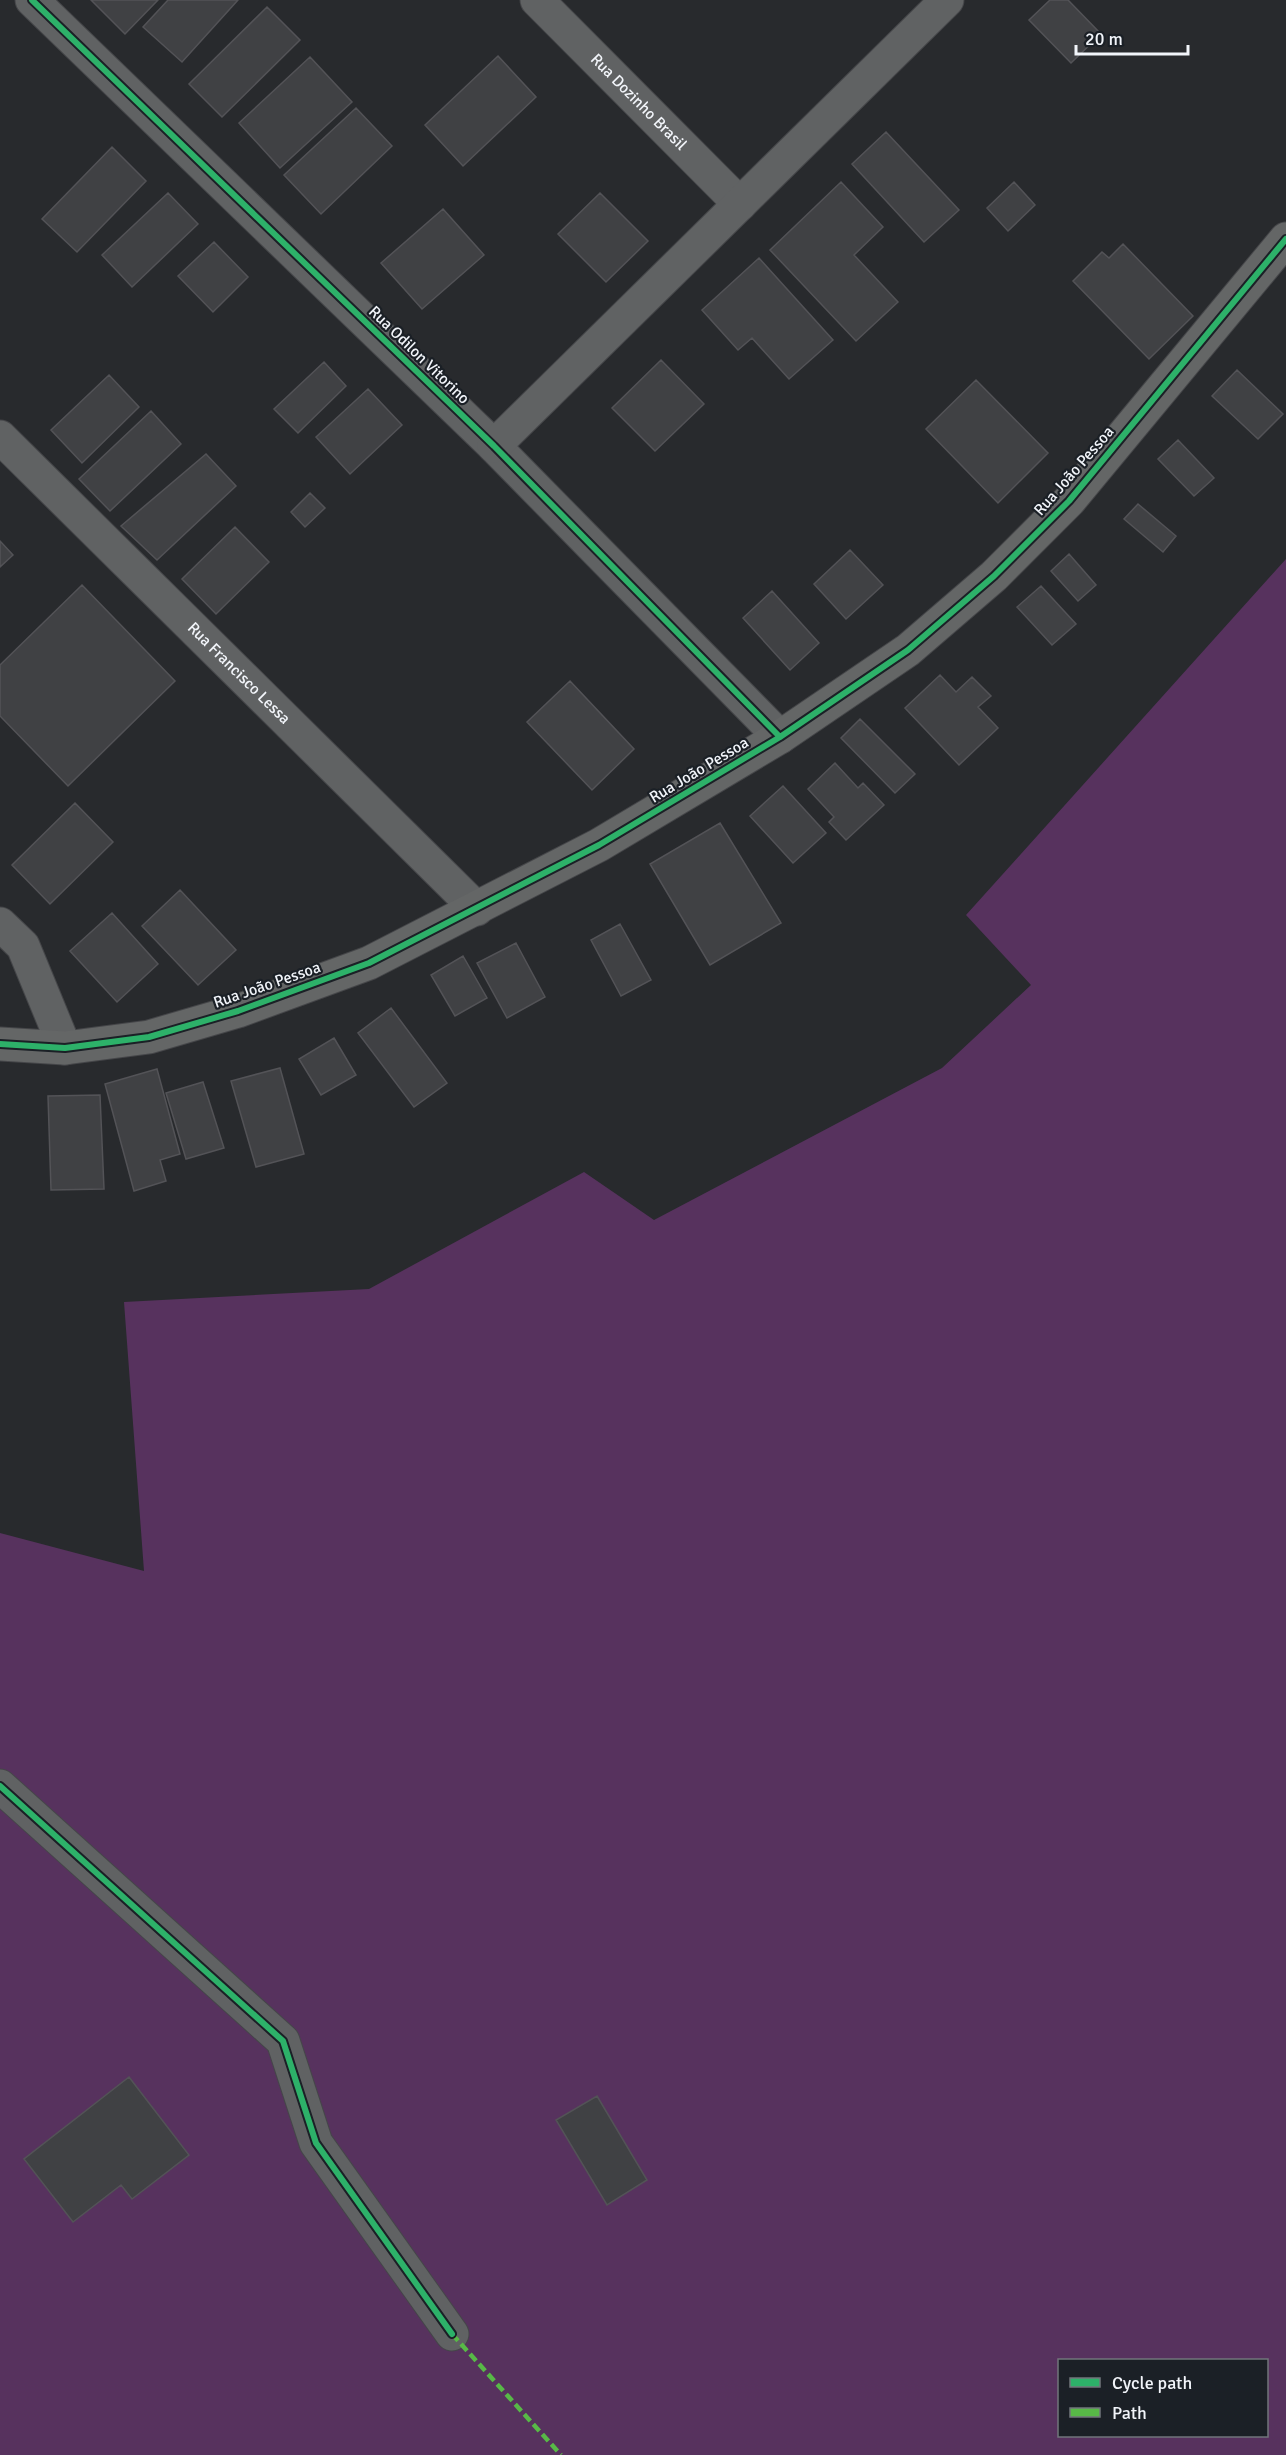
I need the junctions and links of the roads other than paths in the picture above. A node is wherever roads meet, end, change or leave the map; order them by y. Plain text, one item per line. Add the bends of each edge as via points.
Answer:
1 (32, 0) edge
2 (537, 0) edge
3 (947, 0) edge
4 (740, 204) junction
5 (1286, 239) edge
6 (0, 437) edge
7 (494, 446) junction
8 (780, 737) junction
9 (477, 909) junction
10 (0, 924) edge
11 (0, 1044) edge
12 (65, 1048) junction
13 (0, 1786) edge
14 (452, 2334) dead end

1 - 7 street, Rua Odilon Vitorino
2 - 4 street, Rua Dozinho Brasil
3 - 4 street
4 - 7 street
5 - 8 street, Rua João Pessoa via 1069,501 994,576 908,650
6 - 9 street, Rua Francisco Lessa
7 - 8 street, Rua Odilon Vitorino
8 - 9 street, Rua João Pessoa via 599,845
9 - 12 street, Rua João Pessoa via 369,963 238,1011 149,1037
10 - 12 street via 23,946
11 - 12 street, Rua João Pessoa
13 - 14 street via 283,2041 316,2143

